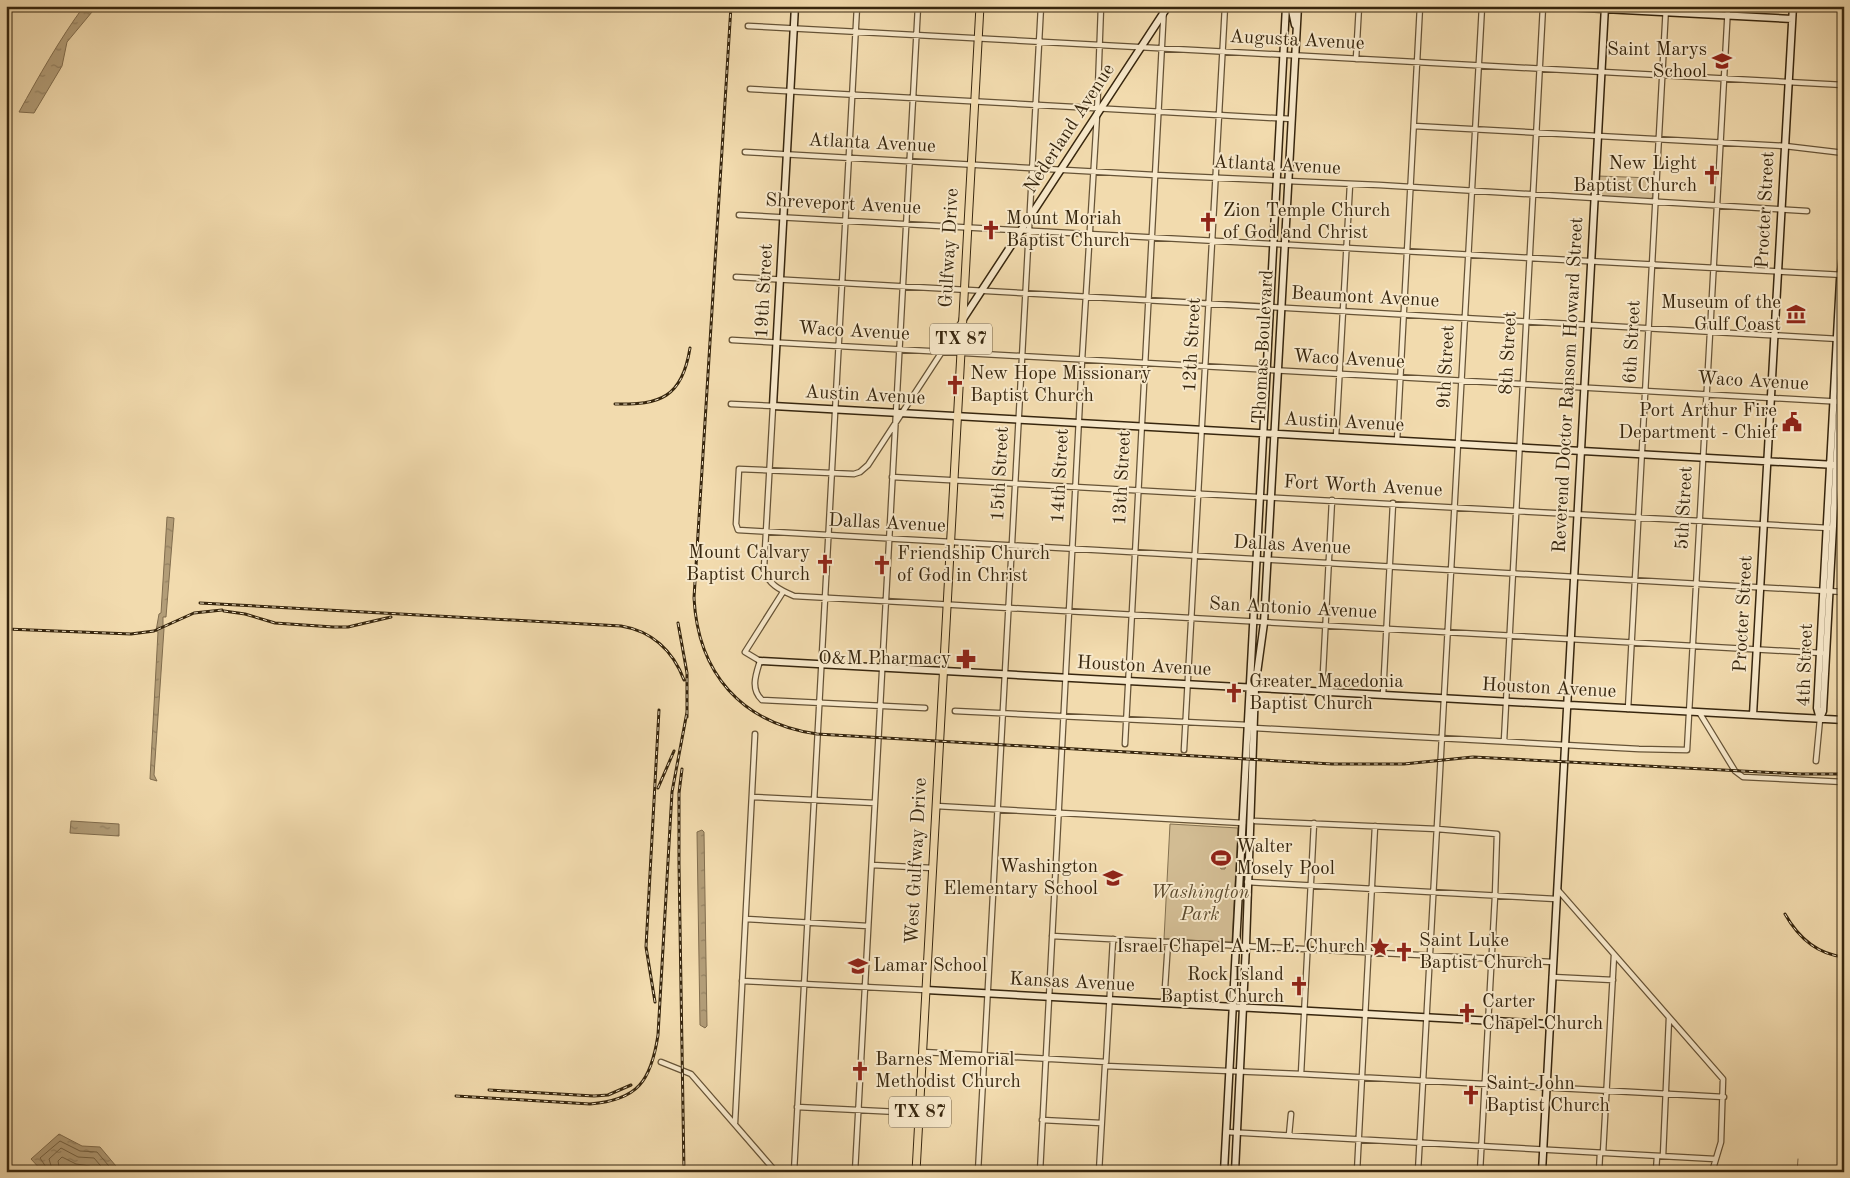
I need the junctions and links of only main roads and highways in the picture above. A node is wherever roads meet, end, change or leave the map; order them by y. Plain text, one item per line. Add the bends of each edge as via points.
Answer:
1 (980, 6) edge
2 (944, 671) joint
3 (916, 1172) edge

1 - 2 main road, Gulfway Drive / TX 87
2 - 3 main road, West Gulfway Drive / TX 87

